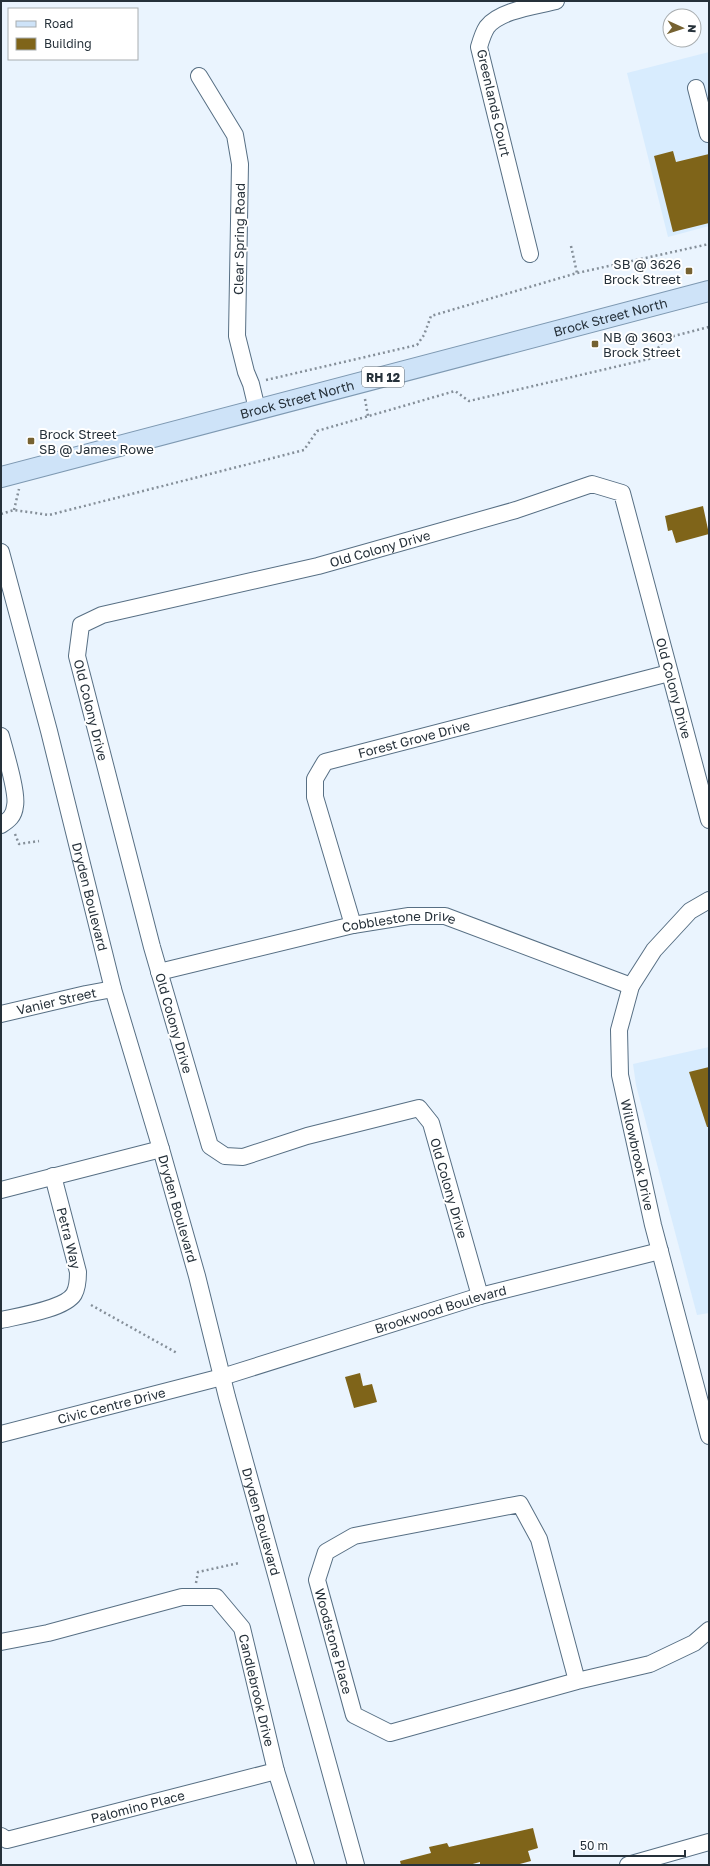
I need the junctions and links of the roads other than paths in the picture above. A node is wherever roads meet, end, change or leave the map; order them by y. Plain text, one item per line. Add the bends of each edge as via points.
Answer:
1 (556, 1) edge
2 (199, 76) dead end
3 (696, 88) dead end
4 (708, 134) edge
5 (530, 254) dead end
6 (709, 291) edge
7 (257, 409) junction
8 (1, 477) edge
9 (1, 552) edge
10 (669, 673) junction
11 (1, 736) edge
12 (709, 820) edge
13 (6, 822) edge
14 (709, 900) edge
15 (353, 925) junction
16 (159, 972) junction
17 (631, 986) junction
18 (113, 989) junction
19 (1, 1014) edge
20 (161, 1149) junction
21 (53, 1176) junction
22 (1, 1190) edge
23 (660, 1251) junction
24 (480, 1296) junction
25 (1, 1320) edge
26 (222, 1377) junction
27 (1, 1434) edge
28 (709, 1436) edge
29 (709, 1630) edge
30 (1, 1642) edge
31 (577, 1681) junction
32 (276, 1771) junction
33 (1, 1836) edge
34 (709, 1842) edge
35 (306, 1865) edge
36 (356, 1865) edge
37 (628, 1865) edge

1 - 5 street, Greenlands Court via 495,18 485,31 479,47
2 - 7 street, Clear Spring Road via 235,135 240,164 237,336
3 - 4 street
6 - 7 main road, Brock Street North / RH 12
7 - 8 main road, Brock Street North / RH 12
9 - 18 street, Dryden Boulevard via 49,731
10 - 12 street, Old Colony Drive
10 - 15 street, Forest Grove Drive via 325,762 315,779 316,797
10 - 16 street, Old Colony Drive via 622,493 592,484 516,510 318,566 102,615 81,625 77,656
11 - 13 street via 16,805
14 - 17 street, Willowbrook Drive via 690,911 654,950
15 - 16 street, Cobblestone Drive
15 - 17 street, Cobblestone Drive via 409,916 445,916
16 - 24 street, Old Colony Drive via 210,1146 225,1156 243,1157 307,1136 419,1108 431,1123
17 - 23 street, Willowbrook Drive via 619,1030 620,1075
18 - 19 street, Vanier Street
18 - 20 street, Dryden Boulevard
20 - 21 street
20 - 26 street, Dryden Boulevard
21 - 22 street
21 - 25 street, Petra Way via 78,1272 77,1286 69,1300 59,1305
23 - 24 street, Brookwood Boulevard
23 - 28 street, Willowbrook Drive
24 - 26 street, Brookwood Boulevard
26 - 27 street, Civic Centre Drive
26 - 36 street, Dryden Boulevard
29 - 31 street, Woodstone Place via 694,1643 650,1664
30 - 32 street, Candlebrook Drive via 48,1633 182,1596 216,1597 242,1628
31 - 31 street, Woodstone Place via 539,1539 520,1504 354,1536 326,1552 317,1580 354,1715 390,1733
32 - 33 street, Palomino Place via 7,1840
32 - 35 street, Candlebrook Drive
34 - 37 street

